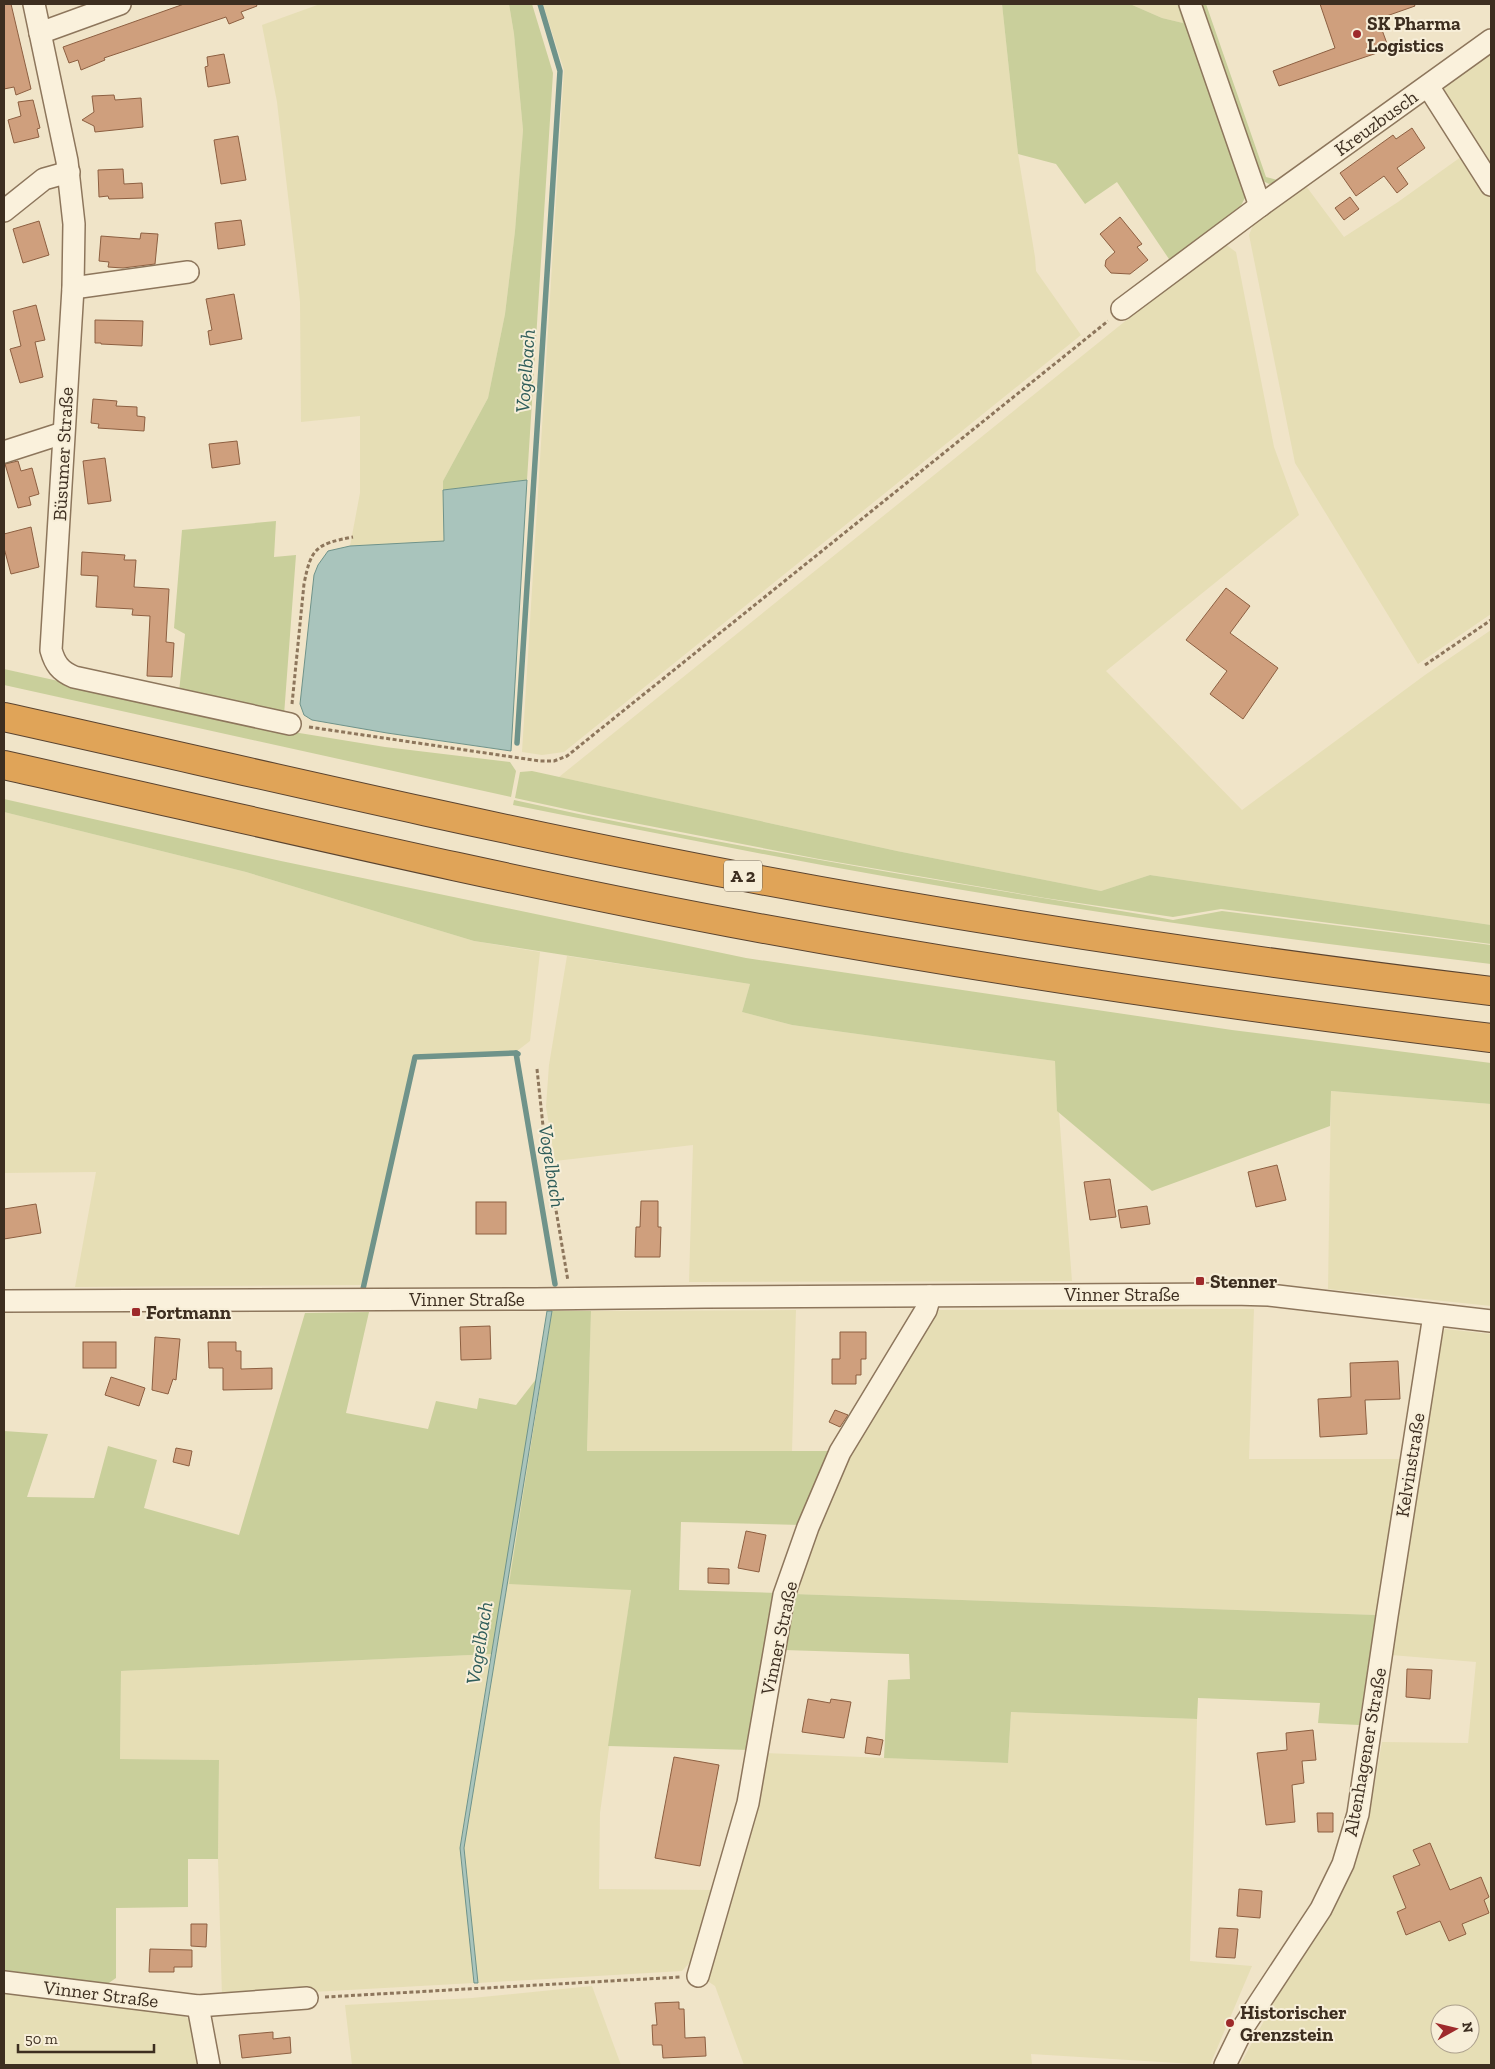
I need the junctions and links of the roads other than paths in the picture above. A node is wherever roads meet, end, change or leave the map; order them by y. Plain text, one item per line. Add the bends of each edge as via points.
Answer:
1 (34, 4) edge
2 (120, 4) edge
3 (1190, 4) edge
4 (40, 33) junction
5 (1491, 40) edge
6 (1428, 86) junction
7 (69, 172) junction
8 (1491, 185) edge
9 (1260, 206) junction
10 (4, 211) edge
11 (188, 272) dead end
12 (73, 288) junction
13 (1122, 309) road end
14 (63, 433) junction
15 (4, 452) edge
16 (4, 717) edge
17 (290, 724) road end
18 (4, 765) edge
19 (1491, 991) edge
20 (1491, 1038) edge
21 (930, 1296) junction
22 (4, 1301) edge
23 (1434, 1315) junction
24 (1491, 1321) edge
25 (1387, 1616) joint
26 (698, 1976) road end
27 (4, 1982) edge
28 (307, 1998) road end
29 (198, 2006) junction
30 (209, 2065) edge
31 (1225, 2065) edge

1 - 4 street, Büsumer Straße
2 - 4 street
3 - 9 street
4 - 7 street, Büsumer Straße
5 - 6 street, Kreuzbusch
6 - 8 street
6 - 9 street, Kreuzbusch
7 - 10 street via 44,179
7 - 12 street, Büsumer Straße via 74,224
9 - 13 street, Kreuzbusch
11 - 12 street
12 - 14 street, Büsumer Straße
14 - 15 street
14 - 17 street, Büsumer Straße via 52,650 59,668 74,677
16 - 19 highway, A 2 via 706,870 1179,950
18 - 20 highway via 540,884 732,922 1068,981
21 - 22 street, Vinner Straße
21 - 23 street, Vinner Straße via 1269,1295
21 - 26 street, Vinner Straße via 926,1310 840,1452 784,1595 748,1803
23 - 24 street, Vinner Straße
23 - 25 street, Kelvinstraße
25 - 31 street, Altenhagener Straße via 1358,1814 1343,1864 1321,1909 1244,2026
27 - 29 street, Vinner Straße
28 - 29 street, Vinner Straße
29 - 30 street

